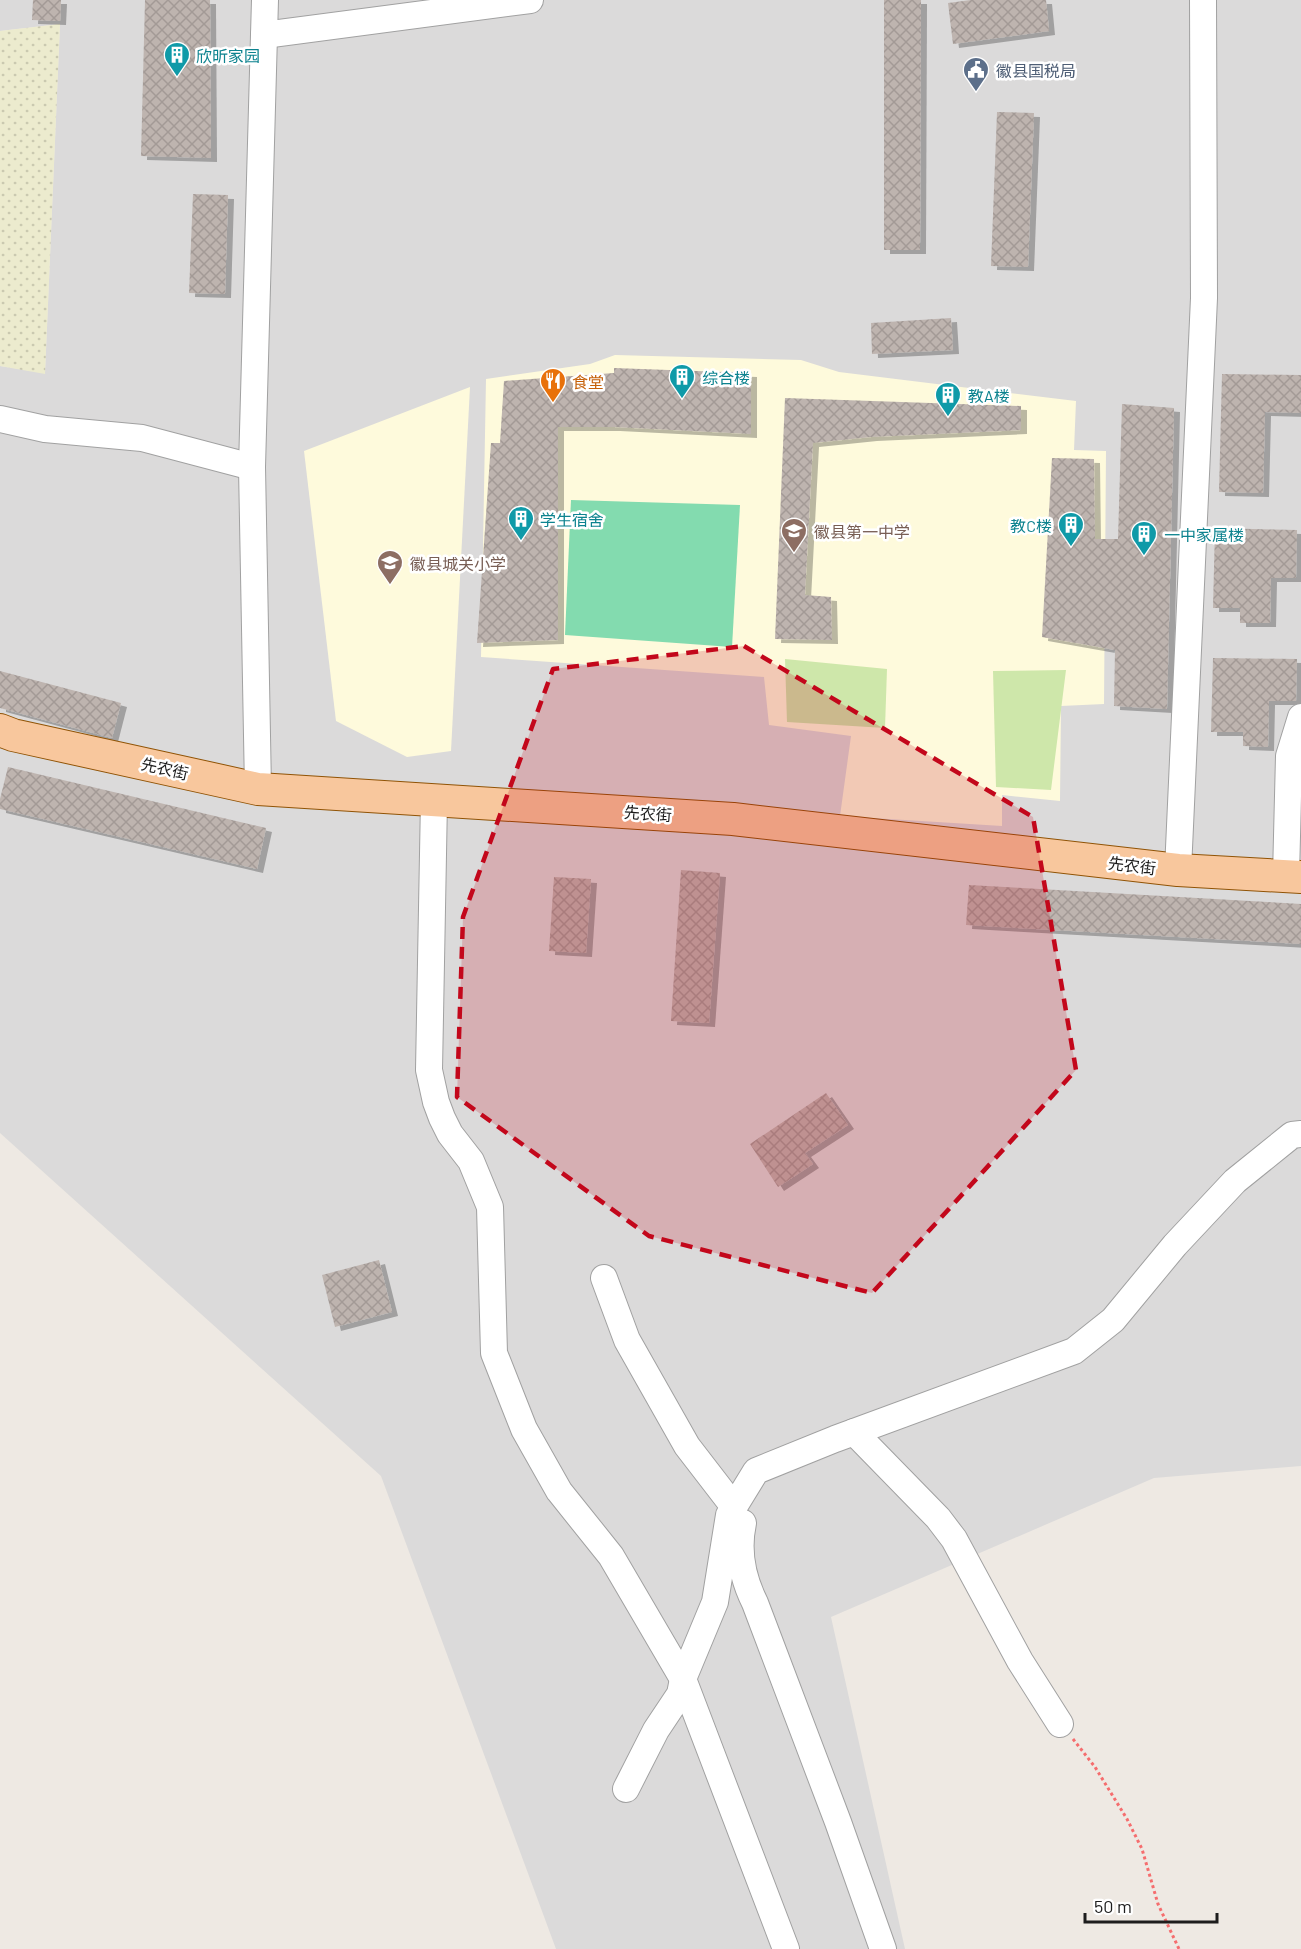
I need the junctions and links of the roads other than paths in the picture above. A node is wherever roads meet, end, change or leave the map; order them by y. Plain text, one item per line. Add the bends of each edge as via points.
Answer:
1 (265, 0) edge
2 (530, 0) edge
3 (1203, 0) edge
4 (264, 35) junction
5 (0, 419) edge
6 (252, 467) junction
7 (1301, 717) edge
8 (0, 730) edge
9 (258, 789) junction
10 (434, 800) junction
11 (1178, 870) junction
12 (1293, 876) edge
13 (1301, 1134) edge
14 (604, 1278) dead end
15 (854, 1432) junction
16 (756, 1471) junction
17 (734, 1507) junction
18 (683, 1679) junction
19 (1060, 1724) road end
20 (626, 1789) dead end
21 (786, 1949) edge
22 (883, 1949) edge

1 - 4 street
2 - 4 street
3 - 11 street via 1204,298
4 - 6 street
5 - 6 street via 45,429 142,438
6 - 9 street
7 - 12 street via 1289,756
8 - 9 main road, 先农街
9 - 10 main road, 先农街
10 - 11 main road, 先农街 via 733,819
10 - 18 street via 429,1070 442,1118 471,1161 489,1207 494,1353 525,1429 559,1491 611,1556
11 - 12 main road, 先农街
13 - 15 street via 1292,1135 1235,1181 1113,1320 1074,1350
14 - 17 street via 627,1340 687,1446
15 - 16 street
15 - 19 street via 954,1539 1020,1661
16 - 17 street
16 - 22 street via 757,1489 741,1531 744,1575
17 - 18 street via 729,1515 716,1602
18 - 20 street via 680,1694 656,1730
18 - 21 street

